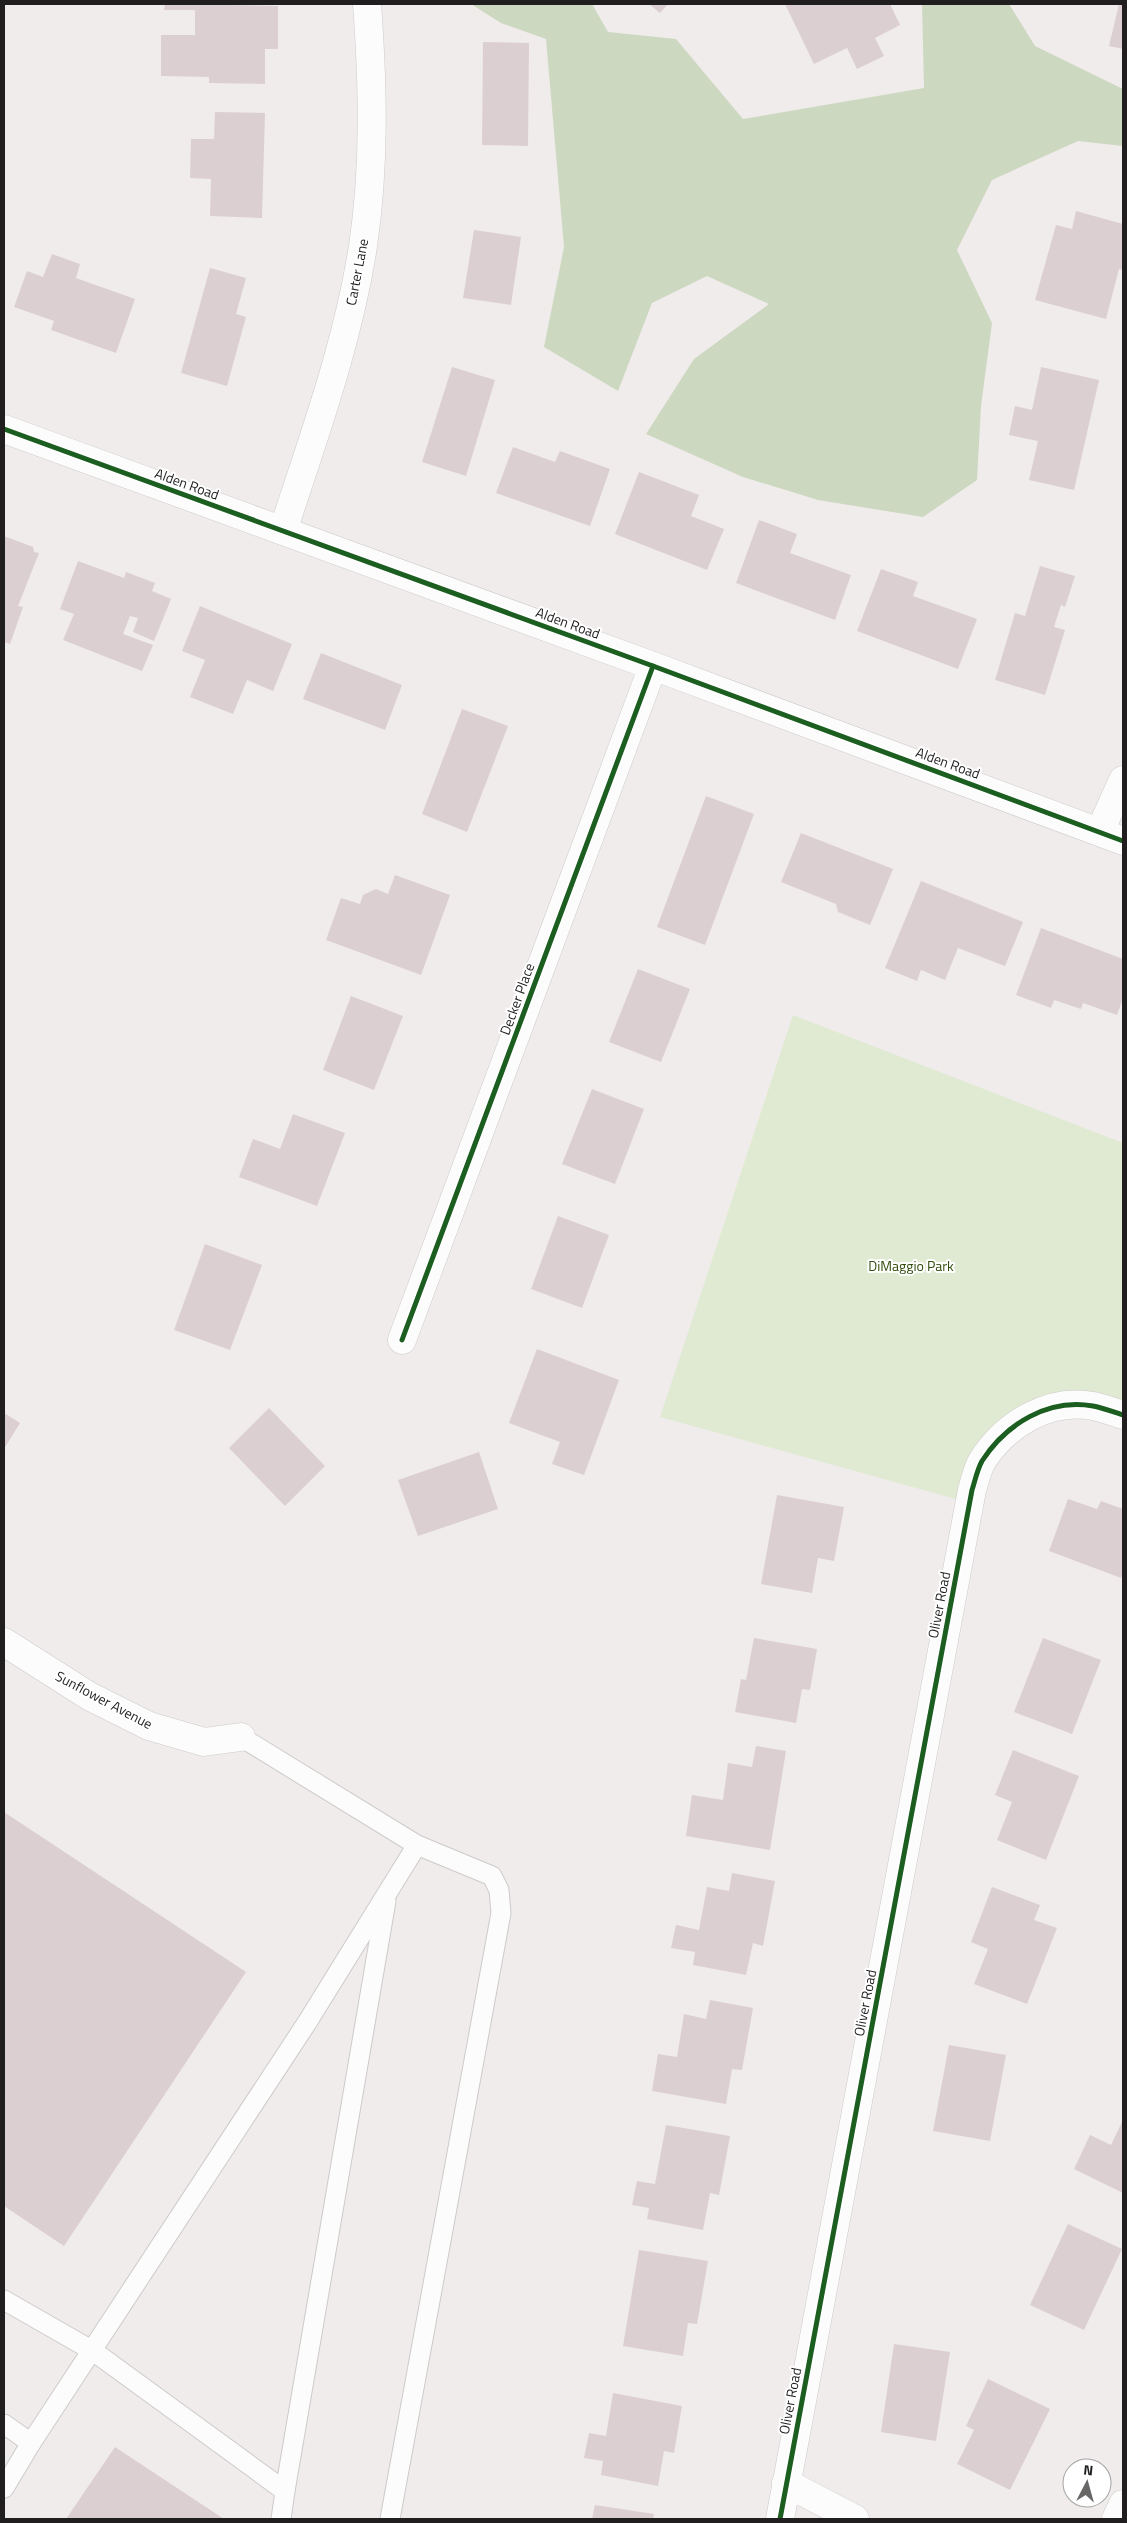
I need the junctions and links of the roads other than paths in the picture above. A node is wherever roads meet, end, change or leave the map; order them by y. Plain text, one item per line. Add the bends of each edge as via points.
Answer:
1 (367, 4) edge
2 (4, 429) edge
3 (283, 532) junction
4 (653, 666) junction
5 (1123, 780) edge
6 (1111, 836) edge
7 (402, 1340) dead end
8 (1123, 1416) edge
9 (4, 1642) edge
10 (241, 1737) joint
11 (417, 1845) junction
12 (388, 1891) junction
13 (4, 2300) edge
14 (92, 2352) junction
15 (4, 2424) edge
16 (31, 2443) junction
17 (786, 2483) junction
18 (4, 2488) edge
19 (284, 2491) junction
20 (1123, 2504) edge
21 (281, 2519) edge
22 (390, 2519) edge
23 (780, 2519) edge
24 (855, 2519) edge
25 (1116, 2519) edge

1 - 3 street, Carter Lane via 372,74 372,152 363,246 344,339
2 - 3 street, Alden Road
3 - 4 street, Alden Road
4 - 6 street, Alden Road
4 - 7 street, Decker Place
5 - 6 street
8 - 17 street, Oliver Road via 1092,1406 1060,1406 1028,1416 1000,1436 981,1463 972,1490
9 - 10 street, Sunflower Avenue via 89,1696 149,1726 204,1742
10 - 11 lane
11 - 12 lane
11 - 22 lane via 492,1876 499,1890 501,1913
12 - 14 lane via 308,2021
12 - 19 lane
13 - 14 lane
14 - 16 lane
14 - 19 lane
15 - 16 lane
16 - 18 lane
17 - 23 street, Oliver Road
17 - 24 street
19 - 21 lane
20 - 25 street

